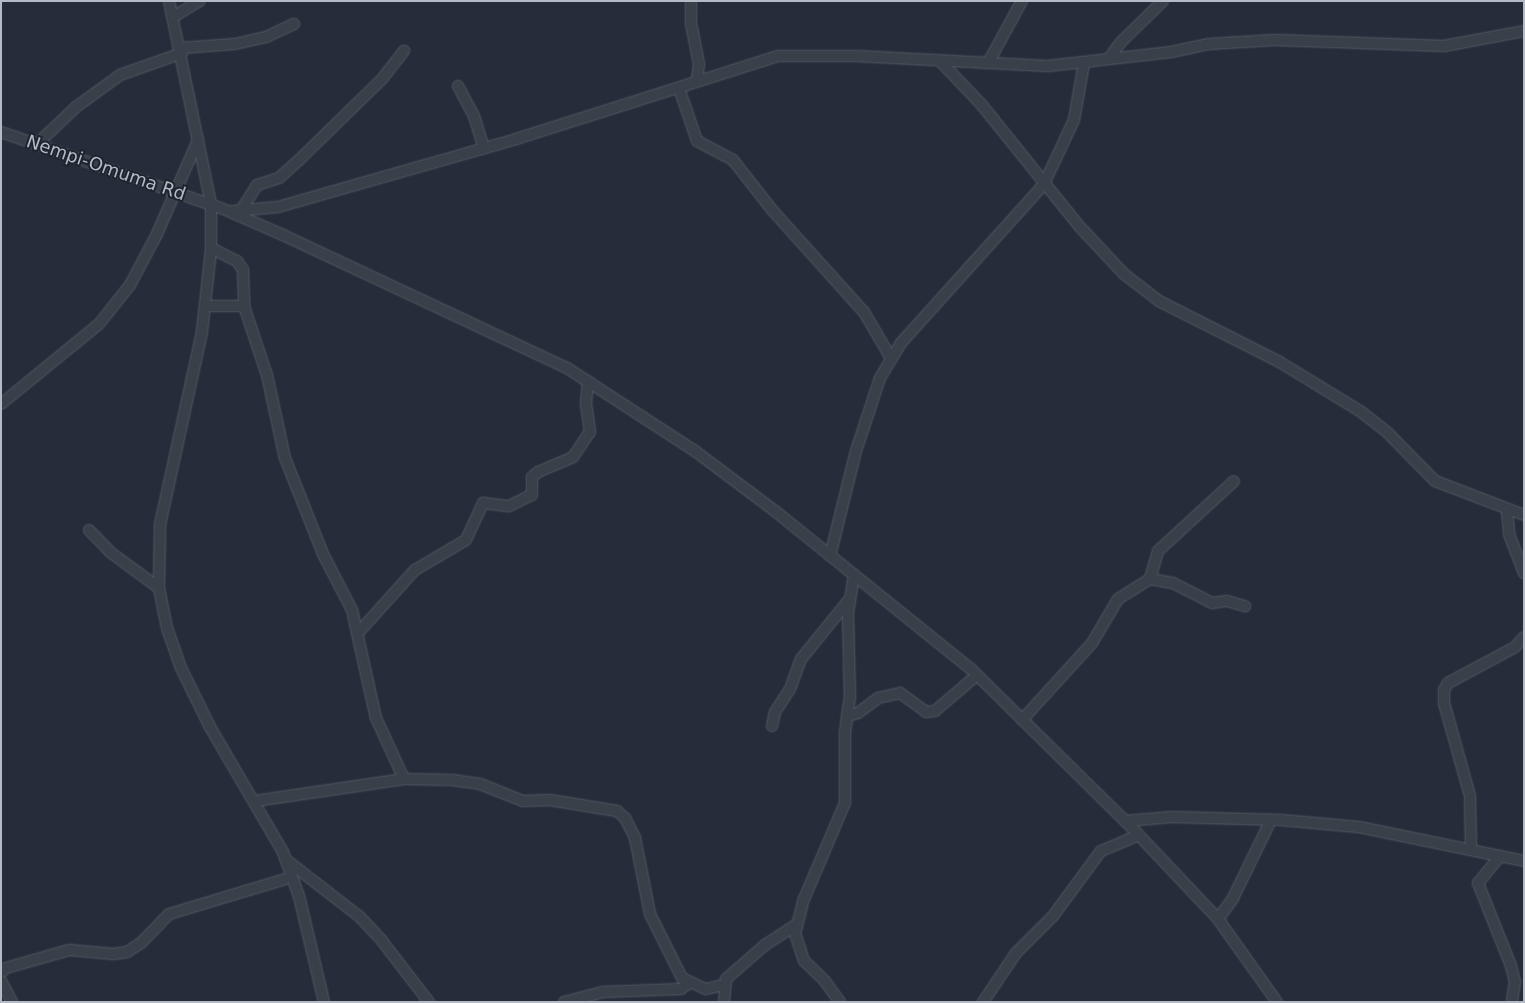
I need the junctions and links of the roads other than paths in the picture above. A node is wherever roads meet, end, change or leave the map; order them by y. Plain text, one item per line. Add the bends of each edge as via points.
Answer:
1 (169, 1) edge
2 (200, 1) edge
3 (691, 1) edge
4 (1022, 1) edge
5 (1162, 1) edge
6 (173, 17) junction
7 (294, 24) dead end
8 (1524, 30) edge
9 (181, 50) junction
10 (404, 51) dead end
11 (1109, 58) junction
12 (940, 60) junction
13 (988, 63) junction
14 (1084, 63) junction
15 (697, 80) junction
16 (458, 86) dead end
17 (679, 88) junction
18 (1, 132) edge
19 (198, 140) junction
20 (37, 144) junction
21 (484, 148) junction
22 (1044, 184) junction
23 (174, 191) junction
24 (211, 204) junction
25 (241, 210) junction
26 (229, 211) junction
27 (211, 248) junction
28 (204, 306) junction
29 (244, 306) junction
30 (891, 358) junction
31 (588, 381) junction
32 (1, 404) edge
33 (1234, 481) dead end
34 (1507, 510) junction
35 (1524, 515) edge
36 (90, 530) dead end
37 (830, 556) junction
38 (1524, 573) edge
39 (854, 574) junction
40 (1150, 579) junction
41 (159, 588) junction
42 (849, 600) junction
43 (1245, 606) dead end
44 (358, 633) junction
45 (1524, 637) edge
46 (978, 675) junction
47 (847, 716) junction
48 (1022, 720) junction
49 (772, 726) dead end
50 (404, 778) junction
51 (255, 800) junction
52 (1271, 820) junction
53 (1125, 821) junction
54 (1139, 835) junction
55 (1471, 849) junction
56 (1500, 856) junction
57 (285, 859) junction
58 (1524, 861) edge
59 (292, 877) junction
60 (1218, 919) junction
61 (797, 924) junction
62 (1, 972) edge
63 (1, 981) edge
64 (689, 984) junction
65 (724, 985) junction
66 (706, 989) junction
67 (723, 1001) edge
68 (12, 1002) edge
69 (324, 1002) edge
70 (429, 1002) edge
71 (564, 1002) edge
72 (840, 1002) edge
73 (983, 1002) edge
74 (1277, 1002) edge
75 (1512, 1002) edge

1 - 6 street
2 - 6 street
3 - 15 street via 691,24 699,64
4 - 13 street
5 - 11 street
6 - 9 street
7 - 9 street via 281,33 258,39
8 - 11 street via 1444,46 1250,41
9 - 19 street
9 - 20 street via 120,76 76,107
10 - 25 street via 382,79 299,160 278,178 257,185
11 - 14 street
12 - 13 street
12 - 15 street via 777,56
12 - 22 street via 981,104
13 - 14 street via 1048,66
14 - 22 street via 1074,120
15 - 17 street
16 - 21 street via 474,116
17 - 21 street
17 - 30 street via 697,141 733,160 773,211 864,312
18 - 20 street, Nempi-Omuma Rd
19 - 23 street
19 - 24 street
20 - 23 street, Nempi-Omuma Rd
21 - 25 street via 278,207
22 - 30 street
22 - 34 street via 1113,263 1160,302 1278,361 1360,411 1387,432 1435,481
23 - 24 street, Nempi-Omuma Rd
23 - 32 street via 157,234 130,285 99,324
24 - 26 street, Nempi-Omuma Rd
24 - 27 street
25 - 26 street
26 - 31 street, Nempi-Omuma Rd via 398,292 510,340
27 - 28 street
27 - 29 street via 237,261 242,270
28 - 29 street
28 - 41 street via 160,524
29 - 44 street via 267,375 285,458 322,554 352,610
30 - 37 street via 880,378 856,451
31 - 37 street, Nempi-Omuma Rd via 695,451
31 - 44 street via 586,404 590,432 573,457 532,477 532,495 509,506 482,503 466,540 415,570
33 - 40 street via 1158,551
34 - 35 street
34 - 38 street via 1509,534
36 - 41 street via 110,552
37 - 39 street, Nempi-Omuma Rd
39 - 42 street
39 - 46 street, Nempi-Omuma Rd
40 - 43 street via 1173,583 1212,603 1226,601
40 - 48 street via 1118,599 1092,643
41 - 51 street via 167,628 181,668 210,727
42 - 47 street via 850,697
42 - 49 street via 801,659 790,689 775,712
44 - 50 street via 376,718
45 - 55 street via 1508,651 1448,683 1444,690 1444,702 1470,796
46 - 47 street via 935,711 926,712 900,693 878,698 858,713
46 - 48 street, Nempi-Omuma Rd
47 - 61 street via 845,803
48 - 53 street, Nempi-Omuma Rd
50 - 51 street
50 - 64 street via 480,784 523,801 550,800 617,811 626,818 635,838 650,914 682,978
51 - 57 street
52 - 53 street via 1172,817
52 - 55 street via 1359,827
52 - 60 street via 1233,898
53 - 54 street, Nempi-Omuma Rd
54 - 60 street, Nempi-Omuma Rd
54 - 73 street via 1101,851 1053,916 1016,953
55 - 56 street
56 - 58 street
56 - 75 street via 1478,883 1511,966 1515,982
57 - 59 street
57 - 70 street via 360,917 382,940
59 - 62 street via 169,914 141,943 127,952 69,950
59 - 69 street
60 - 74 street, Nempi-Omuma Rd
61 - 65 street via 751,956 726,979
61 - 72 street via 796,945 804,961 825,981
63 - 68 street
64 - 66 street
64 - 71 street via 676,990 603,992
65 - 66 street
65 - 67 street
66 - 67 street

